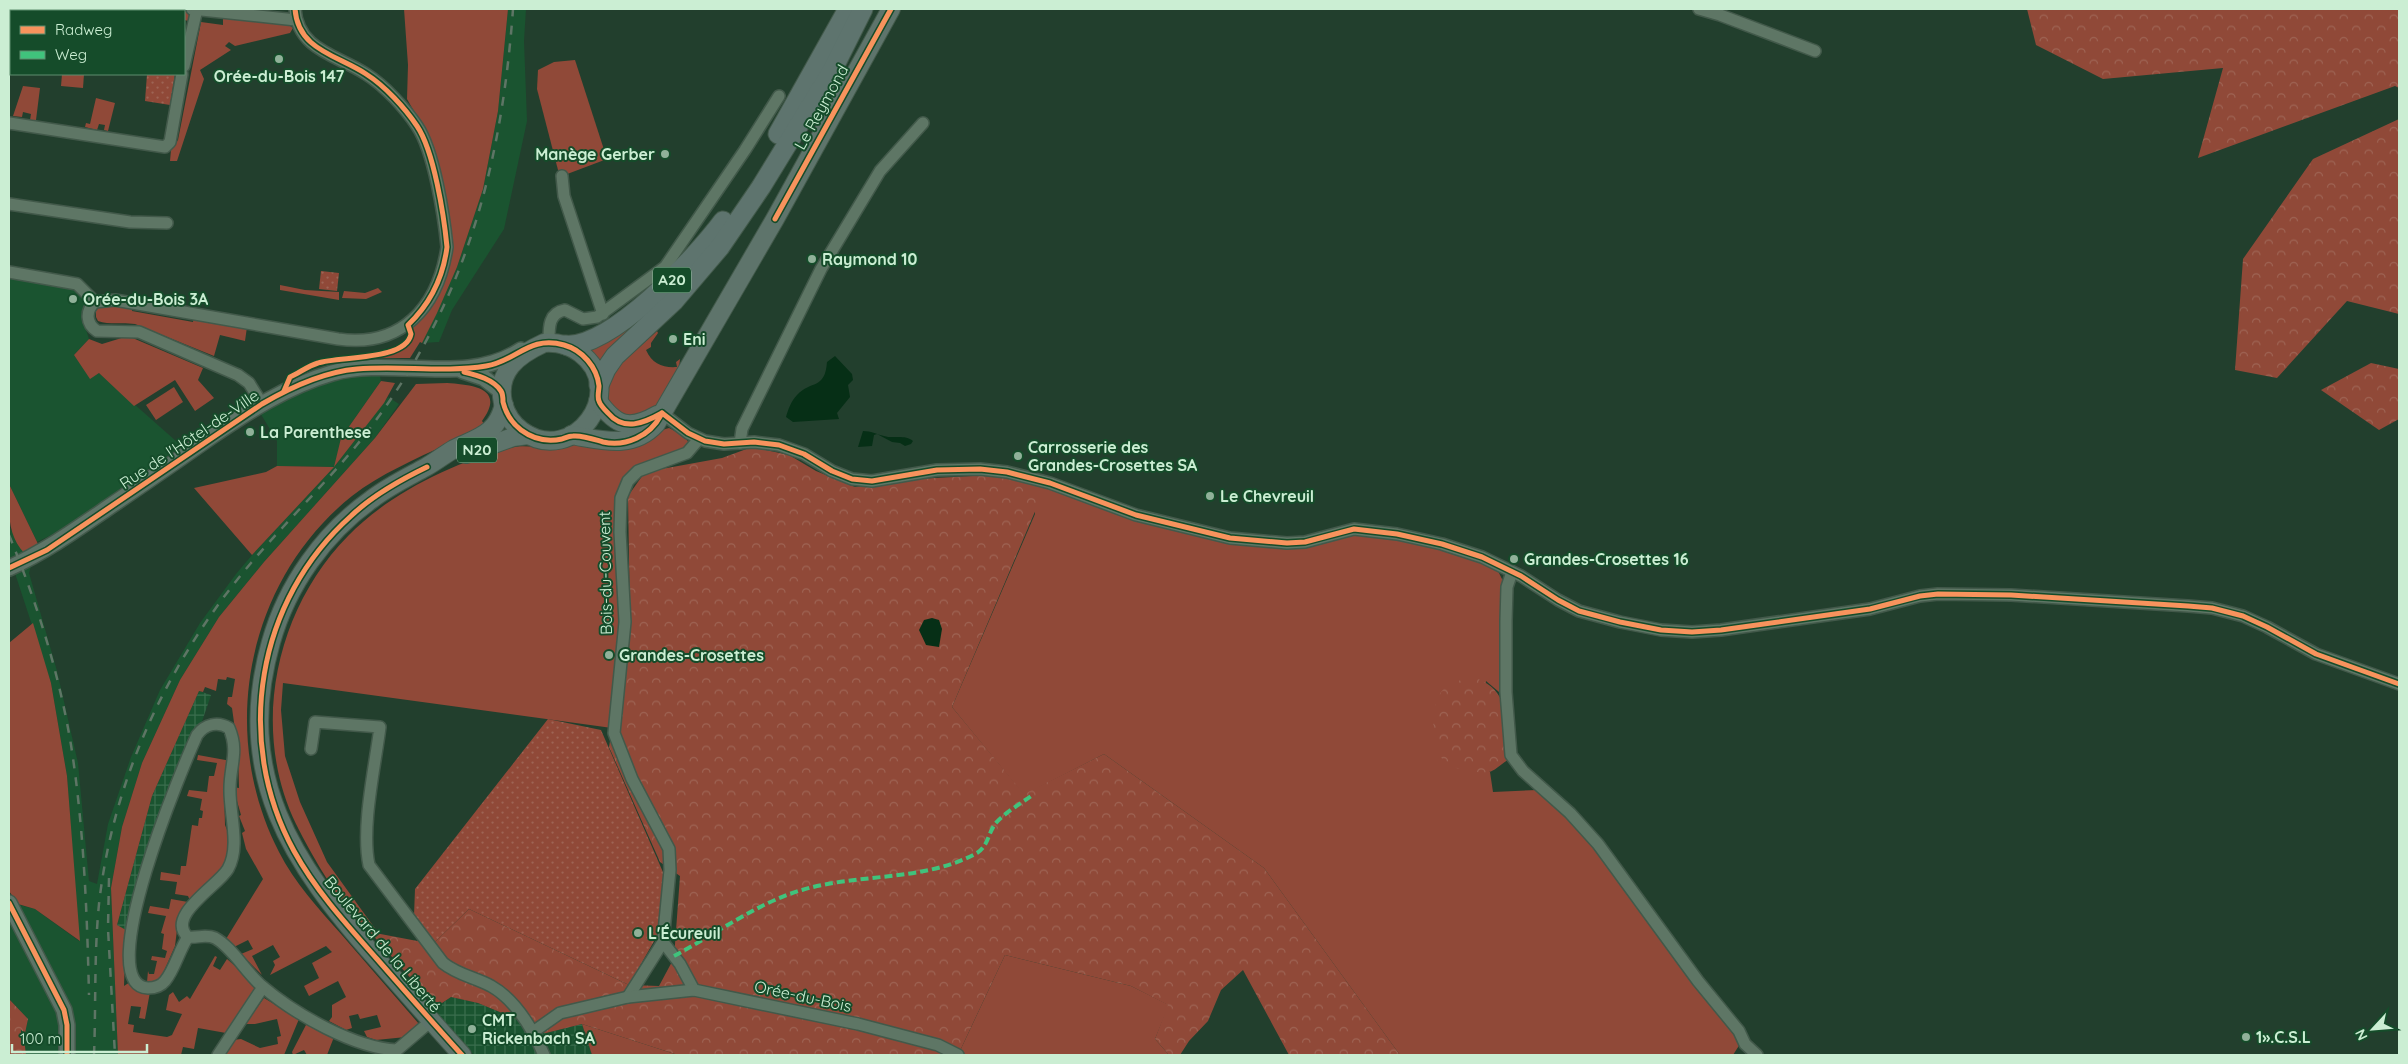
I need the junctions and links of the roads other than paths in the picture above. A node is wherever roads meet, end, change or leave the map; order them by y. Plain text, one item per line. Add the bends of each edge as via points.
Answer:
1 (192, 9) edge
2 (197, 9) edge
3 (848, 9) edge
4 (863, 9) edge
5 (891, 9) edge
6 (1699, 9) edge
7 (295, 15) edge
8 (1815, 51) dead end
9 (185, 62) edge
10 (182, 75) edge
11 (779, 96) dead end
12 (9, 123) edge
13 (923, 124) dead end
14 (562, 176) dead end
15 (9, 204) edge
16 (166, 223) dead end
17 (9, 272) edge
18 (95, 302) junction
19 (603, 314) junction
20 (553, 344) junction
21 (457, 370) junction
22 (599, 393) junction
23 (503, 398) junction
24 (262, 404) junction
25 (662, 413) junction
26 (528, 435) junction
27 (571, 435) junction
28 (700, 439) junction
29 (740, 443) junction
30 (427, 466) junction
31 (9, 568) edge
32 (1512, 572) junction
33 (2399, 684) edge
34 (311, 749) dead end
35 (9, 906) edge
36 (188, 937) junction
37 (663, 942) junction
38 (263, 987) junction
39 (694, 990) junction
40 (628, 997) junction
41 (431, 1021) junction
42 (533, 1032) junction
43 (67, 1055) edge
44 (218, 1055) edge
45 (462, 1055) edge
46 (544, 1055) edge
47 (958, 1055) edge
48 (1758, 1055) edge

1 - 2 street
2 - 7 street
2 - 9 street
3 - 20 highway, A20 via 774,141 709,240 672,280 635,311 586,343 578,346
4 - 22 highway, A20 via 832,71 720,247 674,301 615,356 606,369
5 - 25 main road, Le Reymond via 775,219
6 - 8 street
7 - 18 street via 301,33 308,41 368,75 408,113 418,128 434,175 447,247 433,294 424,307 408,325 395,332 376,339 352,341 145,304 114,300
10 - 12 street via 170,142 165,147
11 - 19 street via 665,267
13 - 29 street via 880,171 821,269 742,429
14 - 19 street via 564,196
15 - 16 street via 130,222
17 - 18 street via 77,284
18 - 24 street via 88,314 94,330 103,333 139,332 234,373 248,383
19 - 20 street via 588,319 565,310 556,313 551,320
20 - 21 main road, Rue de l'Hôtel-de-Ville via 529,346 491,365
20 - 22 main road via 581,354 590,363
20 - 23 main road, N20 via 513,363 504,375
21 - 23 main road, Rue de l'Hôtel-de-Ville via 484,378
21 - 24 main road, Rue de l'Hôtel-de-Ville via 374,368 342,371 284,391
22 - 25 main road via 612,418 627,425 641,424
22 - 27 main road, N20 via 591,418
23 - 26 main road, N20 via 515,425
23 - 30 main road, Boulevard de la Liberté / N20 via 501,416 490,431
24 - 31 main road, Rue de l'Hôtel-de-Ville via 46,550
25 - 27 main road, Le Reymond via 647,433 626,441 609,443
25 - 28 street
26 - 27 main road, N20 via 549,440
26 - 30 main road, Boulevard de la Liberté / N20
28 - 29 street
28 - 37 street, Bois-du-Couvent via 687,453 635,474 625,486 620,504 625,622 614,733 632,779 669,849
29 - 32 street via 766,443 788,448 841,476 862,481 954,469 1007,472 1050,483 1136,514 1244,540 1296,543 1345,530 1381,531 1467,552
30 - 41 main road, Boulevard de la Liberté / N20 via 364,505 330,537 307,566 273,635 263,676 260,722 268,788 282,828 294,850 332,907
32 - 33 street via 1558,600 1592,615 1679,632 1721,630 1870,609 1938,594 2011,595 2212,608 2249,618 2325,658
32 - 48 street via 1507,587 1506,621 1506,692 1511,755 1523,771 1570,813 1598,844 1739,1031 1745,1044
34 - 42 street via 315,722 380,727 366,853 369,865 443,963 455,972 492,987
35 - 43 main road via 64,1010 68,1025
36 - 36 street via 182,928 183,919 190,906 224,875 233,853 230,788 234,743 230,728 219,724 206,726 197,735 163,817 136,909 129,966 133,979 142,987 160,985 166,980
36 - 38 street via 206,935 217,939
37 - 39 street
37 - 40 street, Bois-du-Couvent
38 - 41 street via 330,1029 381,1050 396,1050
38 - 44 street
39 - 40 street
39 - 47 street, Orée-du-Bois via 858,1024 938,1045
40 - 42 street via 560,1013
41 - 45 main road, Boulevard de la Liberté / N20
42 - 46 street

